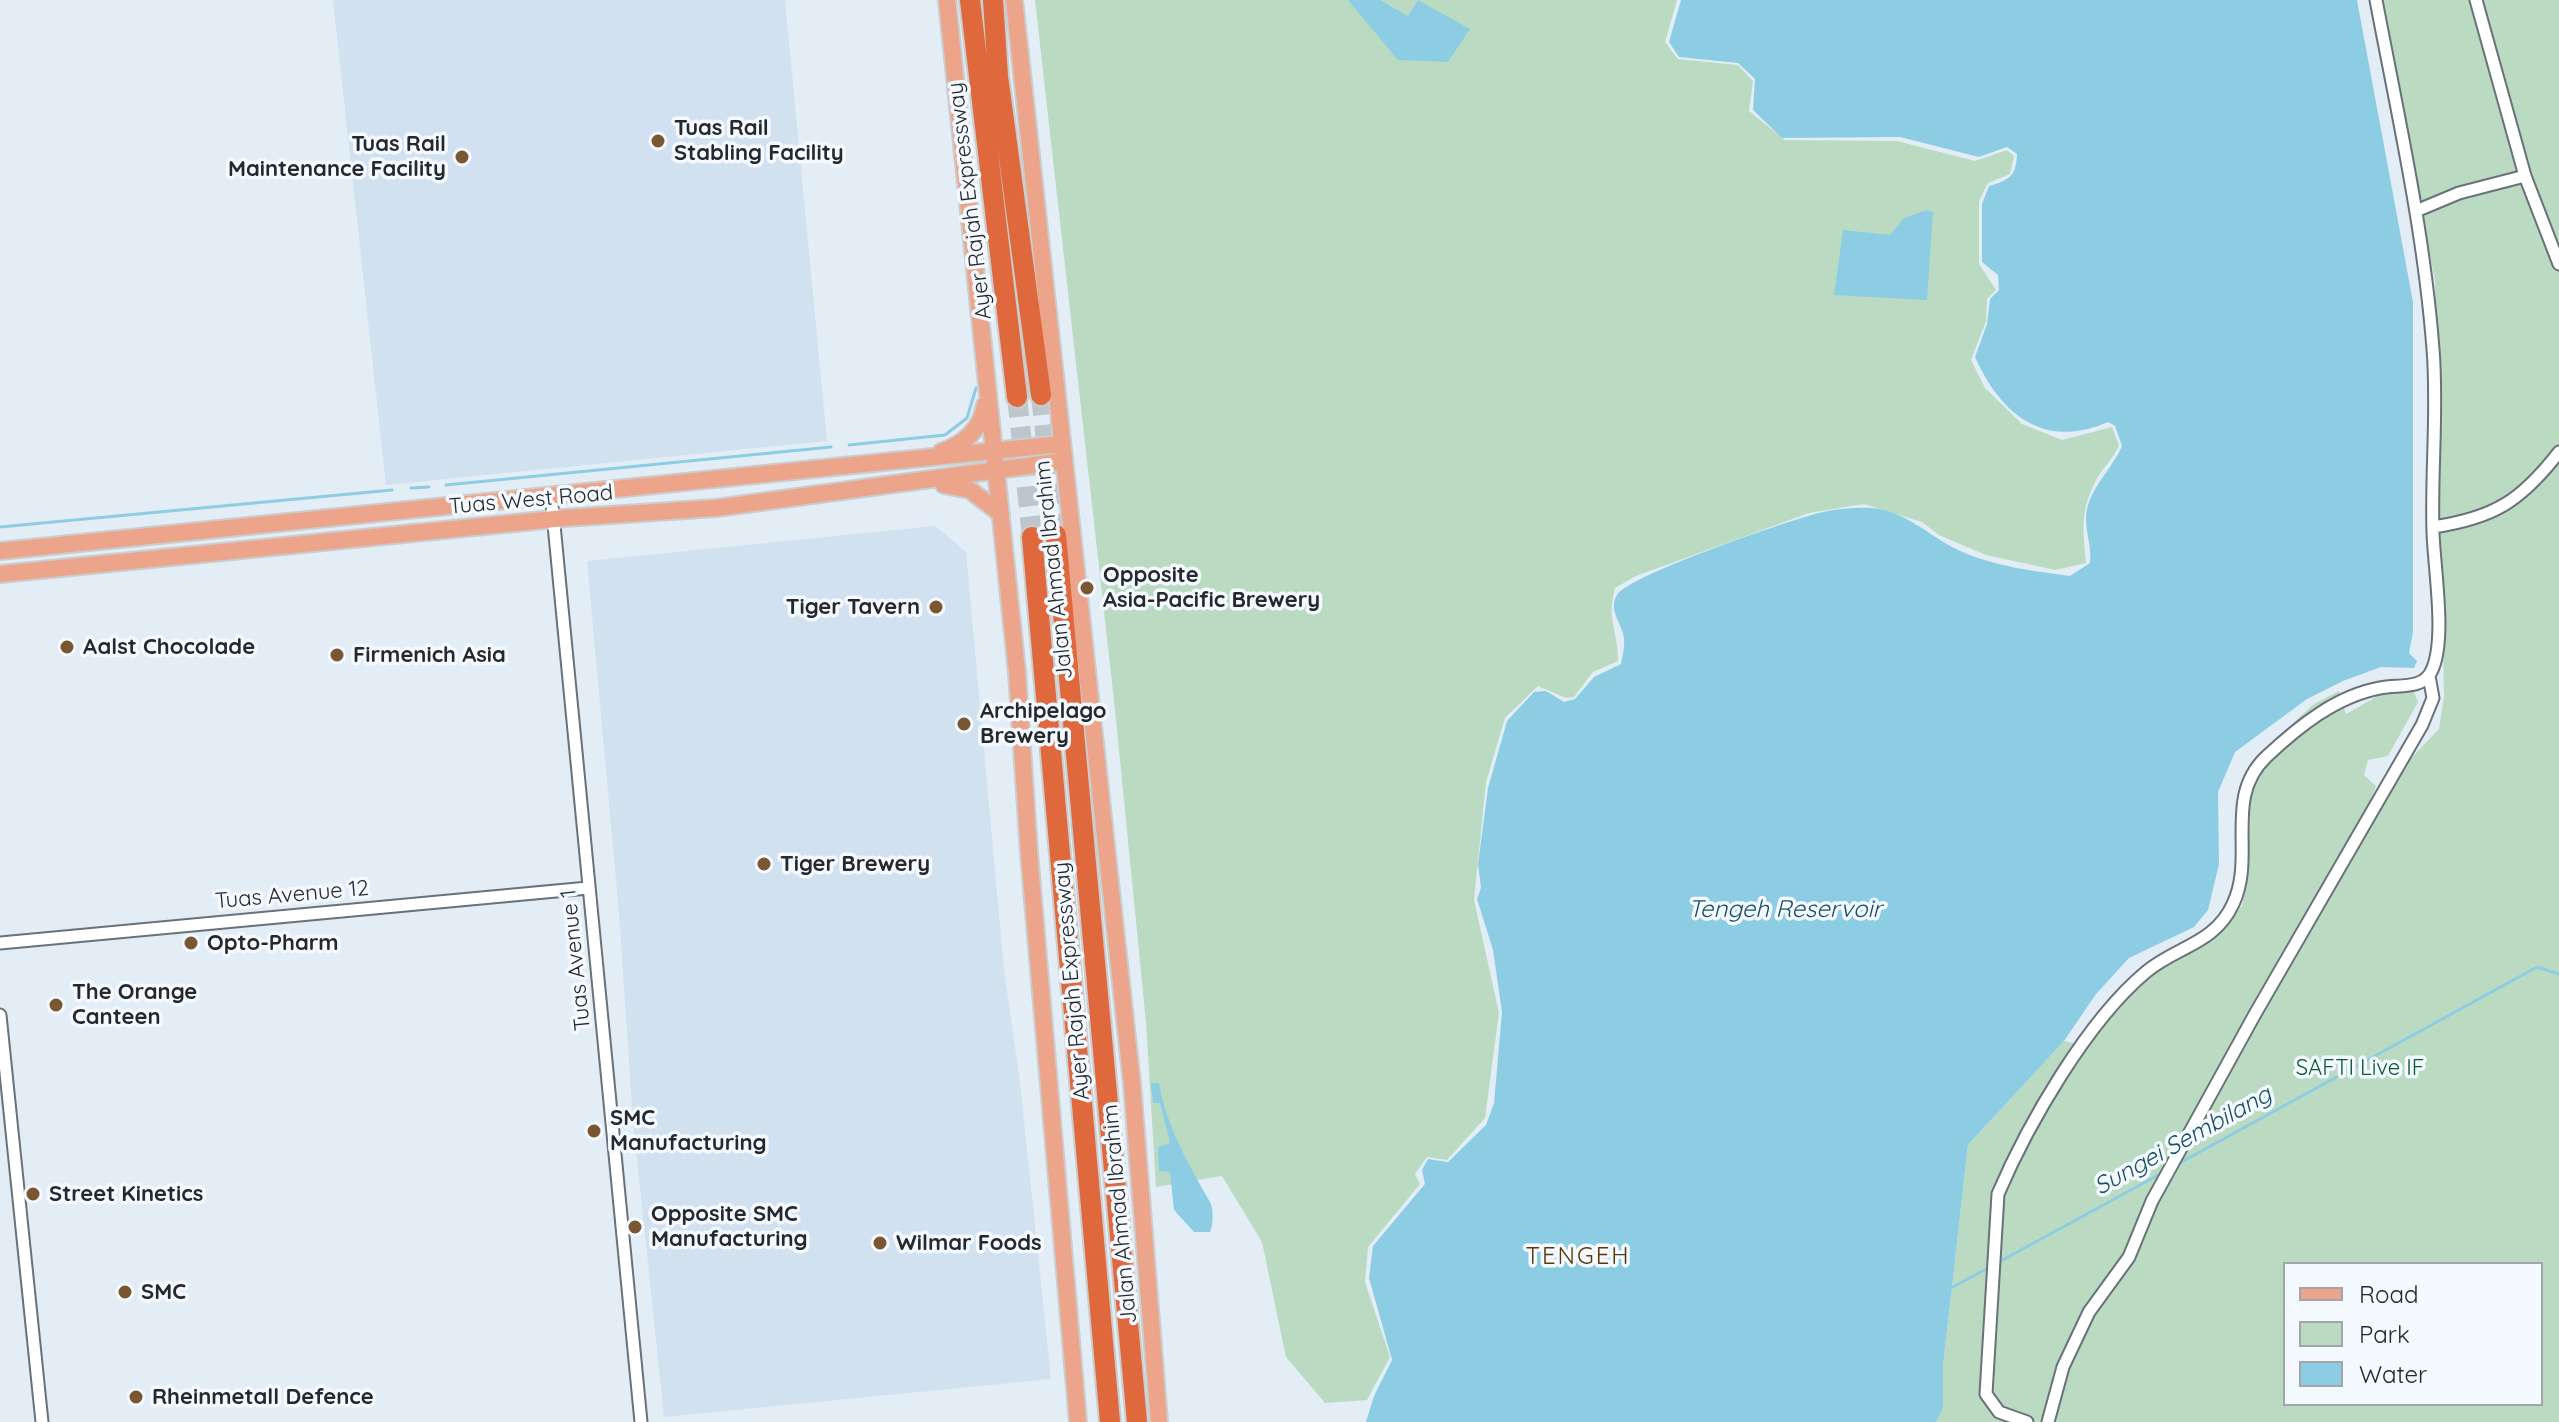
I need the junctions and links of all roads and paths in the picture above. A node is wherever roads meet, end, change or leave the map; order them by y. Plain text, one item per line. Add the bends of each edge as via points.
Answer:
1 (947, 0) edge
2 (970, 0) edge
3 (993, 0) edge
4 (1014, 0) edge
5 (2376, 0) edge
6 (2476, 0) edge
7 (2525, 176) junction
8 (2416, 211) junction
9 (2559, 264) edge
10 (987, 392) junction
11 (1041, 395) tunnel mouth
12 (1017, 397) tunnel mouth
13 (2559, 452) edge
14 (1063, 453) junction
15 (918, 460) junction
16 (994, 462) junction
17 (922, 483) junction
18 (551, 494) junction
19 (1001, 514) junction
20 (554, 519) junction
21 (2433, 527) junction
22 (1056, 535) tunnel mouth
23 (1032, 537) tunnel mouth
24 (0, 551) edge
25 (0, 574) edge
26 (2429, 676) junction
27 (588, 888) junction
28 (0, 943) edge
29 (0, 1015) edge
30 (42, 1422) edge
31 (641, 1422) edge
32 (1078, 1422) edge
33 (1110, 1422) edge
34 (1137, 1422) edge
35 (1159, 1422) edge
36 (2027, 1422) edge
37 (2048, 1422) edge

1 - 10 main road
2 - 12 highway, Ayer Rajah Expressway
3 - 11 highway, Ayer Rajah Expressway via 998,76
4 - 14 main road, Jalan Ahmad Ibrahim
5 - 8 street
6 - 7 street
7 - 8 street
7 - 9 street
8 - 21 street via 2434,352
10 - 15 main road via 983,417 966,440
10 - 16 main road
13 - 21 street via 2505,506 2469,521
14 - 16 main road, Tuas West Road
14 - 35 main road, Jalan Ahmad Ibrahim via 1132,1084
15 - 16 main road, Tuas West Road
15 - 18 main road, Tuas West Road
16 - 17 main road, Tuas West Road
16 - 19 main road
17 - 19 main road via 970,490
17 - 20 main road, Tuas West Road via 716,508
18 - 20 street, Tuas Avenue 1
18 - 24 main road, Tuas West Road
19 - 32 main road
20 - 25 main road, Tuas West Road
20 - 27 street, Tuas Avenue 1
21 - 26 street via 2438,656
22 - 34 highway, Ayer Rajah Expressway
23 - 33 highway, Ayer Rajah Expressway
26 - 36 street via 2419,683 2378,688 2322,710 2265,758 2249,777 2241,808 2240,875 2233,905 2203,941 2147,970 2095,1025 2009,1167 1998,1194 1986,1394 1999,1412
26 - 37 street via 2433,698 2422,725 2152,1201 2129,1257 2089,1312 2063,1367
27 - 28 street, Tuas Avenue 12
27 - 31 street, Tuas Avenue 1
29 - 30 street

